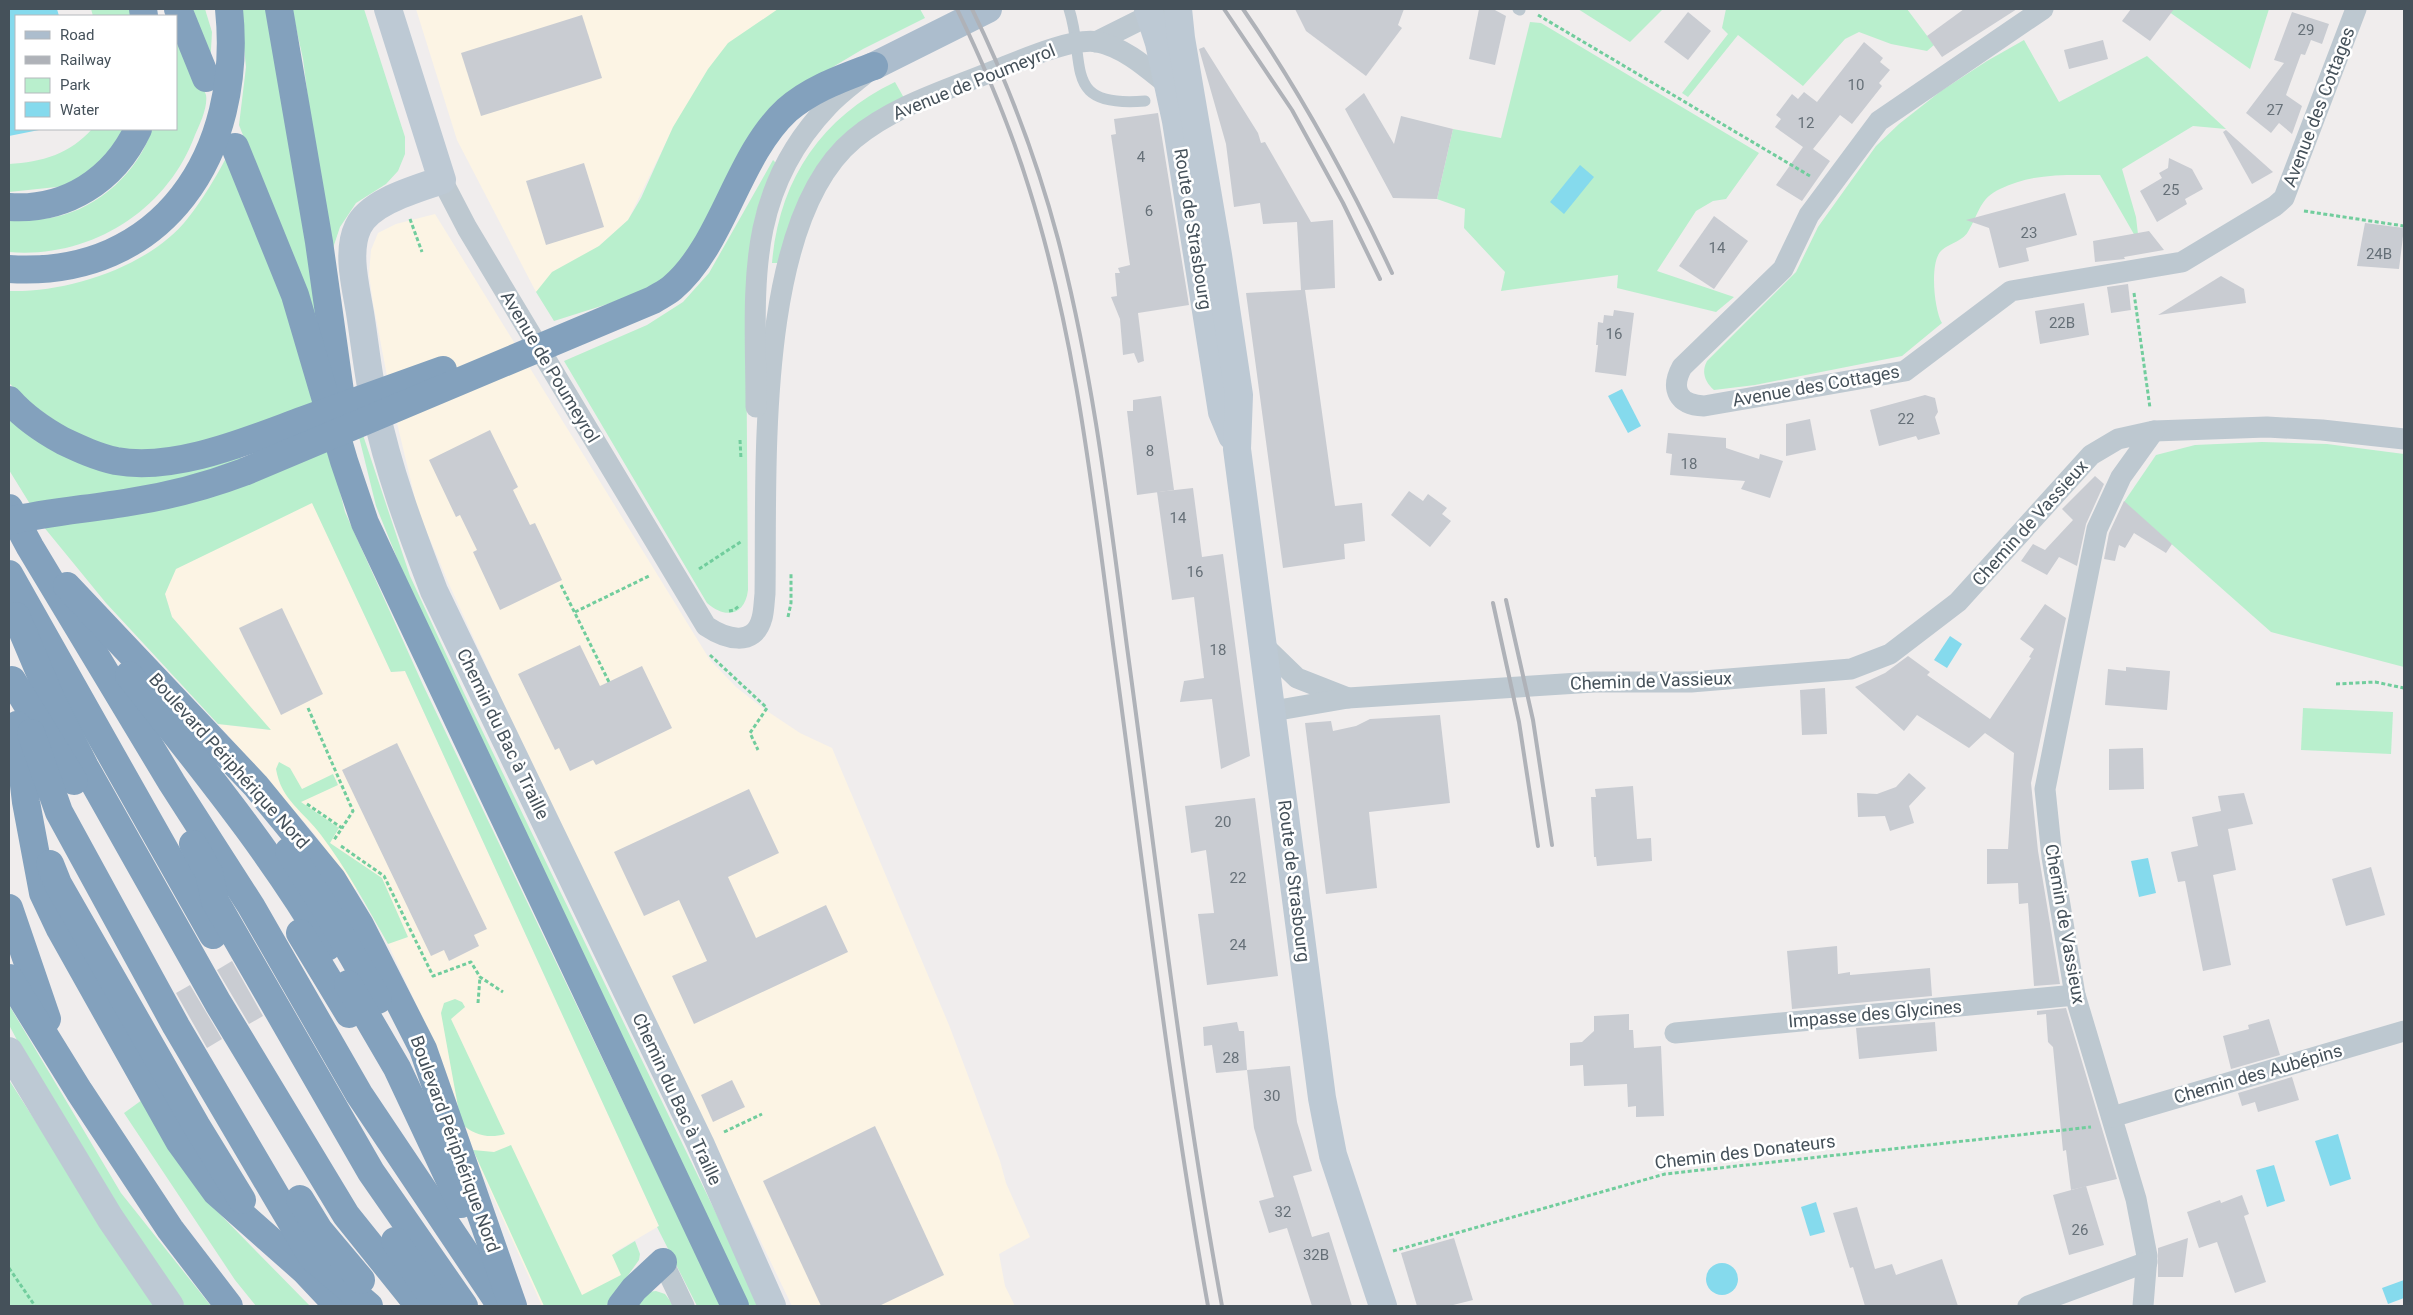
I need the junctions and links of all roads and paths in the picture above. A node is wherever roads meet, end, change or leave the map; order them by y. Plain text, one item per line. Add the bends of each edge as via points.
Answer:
1 (178, 9) edge
2 (214, 9) edge
3 (229, 9) edge
4 (279, 9) edge
5 (388, 9) edge
6 (988, 9) edge
7 (1069, 9) edge
8 (1178, 9) edge
9 (2043, 9) edge
10 (2356, 9) edge
11 (1153, 11) edge
12 (1540, 15) dead end
13 (1086, 43) junction
14 (874, 66) junction
15 (206, 78) dead end
16 (1168, 85) junction
17 (228, 96) junction
18 (1145, 101) dead end
19 (138, 130) edge
20 (235, 147) dead end
21 (442, 180) junction
22 (1828, 187) junction
23 (2275, 206) junction
24 (9, 207) edge
25 (2404, 226) edge
26 (9, 269) edge
27 (2131, 270) junction
28 (9, 400) edge
29 (2154, 431) junction
30 (740, 440) dead end
31 (2404, 440) edge
32 (276, 444) junction
33 (1237, 449) junction
34 (741, 460) dead end
35 (355, 494) junction
36 (9, 508) edge
37 (9, 521) edge
38 (30, 547) junction
39 (744, 548) dead end
40 (692, 573) dead end
41 (9, 574) edge
42 (651, 575) dead end
43 (561, 585) dead end
44 (9, 587) edge
45 (765, 594) junction
46 (743, 599) dead end
47 (725, 611) dead end
48 (575, 612) junction
49 (1264, 646) junction
50 (706, 649) dead end
51 (11, 674) edge
52 (609, 682) dead end
53 (2336, 684) dead end
54 (2404, 688) edge
55 (1348, 698) junction
56 (308, 708) dead end
57 (1273, 711) junction
58 (758, 750) dead end
59 (103, 798) junction
60 (342, 828) dead end
61 (167, 854) junction
62 (175, 903) junction
63 (9, 908) edge
64 (442, 973) dead end
65 (480, 977) junction
66 (9, 978) edge
67 (503, 992) dead end
68 (2075, 995) junction
69 (478, 1003) dead end
70 (2404, 1031) edge
71 (1675, 1033) dead end
72 (9, 1051) edge
73 (79, 1091) junction
74 (762, 1114) dead end
75 (2113, 1120) junction
76 (700, 1143) junction
77 (1389, 1252) dead end
78 (663, 1262) joint
79 (2147, 1262) junction
80 (9, 1268) edge
81 (304, 1270) junction
82 (35, 1306) edge
83 (170, 1306) edge
84 (229, 1306) edge
85 (338, 1306) edge
86 (351, 1306) edge
87 (369, 1306) edge
88 (388, 1306) edge
89 (408, 1306) edge
90 (419, 1306) edge
91 (428, 1306) edge
92 (438, 1306) edge
93 (464, 1306) edge
94 (507, 1306) edge
95 (621, 1306) edge
96 (684, 1306) edge
97 (735, 1306) edge
98 (772, 1306) edge
99 (1383, 1306) edge
100 (2028, 1306) edge
101 (2143, 1306) edge

1 - 15 highway
2 - 17 highway via 224,47
3 - 17 highway via 231,61
4 - 35 highway via 319,242
5 - 21 main road, Avenue de Poumeyrol
6 - 14 main road
7 - 13 lane
8 - 33 main road, Route de Strasbourg via 1239,395
9 - 22 street, Avenue des Cottages via 1884,117
10 - 23 street, Avenue des Cottages via 2284,198
11 - 13 street, Avenue de Poumeyrol
11 - 16 main road, Route de Strasbourg
12 - 22 path
13 - 16 street via 1113,47 1141,62
13 - 18 lane via 1078,66 1081,80 1089,92 1114,101
13 - 45 street, Avenue de Poumeyrol via 1049,50 916,102 873,125 834,159 814,190 796,232 786,273 771,370
14 - 32 highway via 810,93 786,111 756,150 703,249 672,288 616,316
14 - 45 street, Avenue de Poumeyrol via 829,104 808,128 777,178 765,217 756,270 756,411
16 - 33 main road, Route de Strasbourg via 1222,412
17 - 26 highway via 218,132 200,173 180,200 133,242 70,266
19 - 24 highway via 117,164 87,189 44,205
20 - 35 highway via 295,295
21 - 45 street, Avenue de Poumeyrol via 467,228 706,626 732,639 745,637 755,631 762,620
21 - 76 main road, Chemin du Bac à Traille via 399,196 369,212 358,228 353,250 355,278 374,407 406,517 434,591
22 - 27 street, Avenue des Cottages via 1809,215 1782,269 1682,367 1676,389 1681,399 1692,406 1704,406 1905,371 2011,291
23 - 25 path
23 - 27 street, Avenue des Cottages via 2188,259
27 - 29 path
28 - 32 highway via 32,422 52,435 85,451 118,461 153,462
29 - 31 street via 2267,427
29 - 55 street, Chemin de Vassieux via 2118,439 2090,455 1958,602 1890,654 1851,669 1691,682 1594,682
29 - 68 street, Chemin de Vassieux via 2121,477 2097,529 2046,776 2052,857
30 - 34 path
32 - 37 highway via 244,472 192,489
33 - 49 main road, Route de Strasbourg
35 - 97 highway via 365,523 437,677
36 - 38 highway, Boulevard Périphérique Nord
38 - 93 highway via 209,873 215,901 371,1172
38 - 94 highway, Boulevard Périphérique Nord via 172,783 251,906 359,1094
38 - 94 highway via 244,823 300,903 397,1068
38 - 94 highway, Boulevard Périphérique Nord via 256,786 332,878 423,1049
39 - 40 path via 744,539
41 - 61 highway
42 - 48 path
43 - 48 path
44 - 59 highway via 17,620 51,699
46 - 47 path via 739,607
48 - 52 path
49 - 55 street, Chemin de Vassieux via 1297,678
49 - 57 main road, Route de Strasbourg
50 - 58 path via 767,708 750,733
51 - 81 highway via 47,827 163,1034
51 - 81 highway via 26,802 43,893 60,930 179,1142 216,1192
51 - 87 highway via 59,812 176,1026 312,1257
51 - 88 highway via 69,804 314,1221 351,1270
51 - 89 highway via 333,1221
53 - 54 path via 2376,682
55 - 57 street, Chemin de Vassieux
56 - 60 path via 353,811
57 - 99 main road, Route de Strasbourg via 1327,1128 1333,1156
59 - 62 highway via 124,814
59 - 90 highway via 218,1003 346,1214
61 - 62 highway
61 - 92 highway via 374,1208
62 - 91 highway via 359,1212
63 - 73 highway via 41,1004
64 - 65 path via 471,962
65 - 67 path
65 - 69 path
66 - 73 highway
68 - 71 street, Impasse des Glycines
68 - 75 street, Chemin de Vassieux
70 - 75 street, Chemin des Aubépins
72 - 83 main road via 110,1218
73 - 84 highway via 170,1229
74 - 76 path
75 - 77 path, Chemin des Donateurs via 1665,1174
75 - 79 street, Chemin de Vassieux via 2136,1199
76 - 98 main road, Chemin du Bac à Traille
78 - 95 highway
78 - 96 street
79 - 100 street
79 - 101 street, Chemin de Vassieux
80 - 82 path
81 - 85 highway
81 - 86 highway

